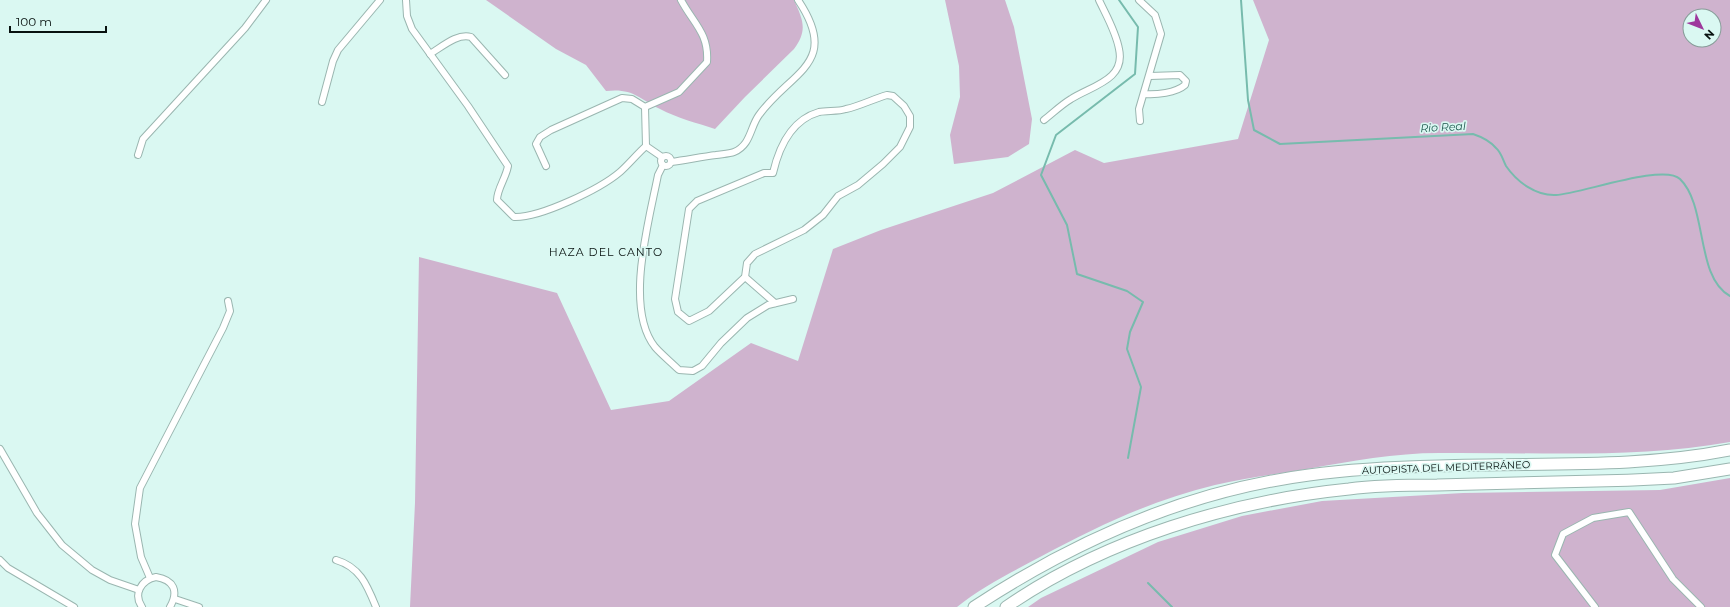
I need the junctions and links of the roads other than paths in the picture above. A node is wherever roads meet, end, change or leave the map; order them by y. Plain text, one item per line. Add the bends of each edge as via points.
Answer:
1 (266, 0) edge
2 (380, 0) edge
3 (406, 0) edge
4 (681, 0) edge
5 (798, 0) edge
6 (1099, 0) edge
7 (1139, 0) edge
8 (430, 54) junction
9 (505, 75) dead end
10 (1150, 76) junction
11 (1144, 94) junction
12 (322, 102) dead end
13 (645, 107) junction
14 (1044, 120) dead end
15 (1140, 121) dead end
16 (646, 146) junction
17 (138, 155) dead end
18 (662, 157) junction
19 (671, 162) junction
20 (663, 165) junction
21 (546, 166) dead end
22 (745, 277) junction
23 (793, 299) dead end
24 (228, 301) dead end
25 (775, 303) junction
26 (0, 449) edge
27 (1730, 450) edge
28 (1730, 469) edge
29 (0, 560) edge
30 (336, 560) dead end
31 (150, 578) junction
32 (139, 590) junction
33 (175, 599) junction
34 (74, 607) edge
35 (142, 607) edge
36 (170, 607) edge
37 (199, 607) edge
38 (376, 607) edge
39 (974, 607) edge
40 (1006, 607) edge
41 (1595, 607) edge
42 (1701, 607) edge

1 - 17 street via 244,28 142,138
2 - 12 street via 338,50
3 - 8 street via 407,16 412,29
4 - 13 street via 707,42 707,62 679,92
5 - 19 street via 816,41 808,64 758,116 751,135 734,152
6 - 14 street via 1119,48 1118,67 1109,79 1069,100
7 - 10 street via 1155,15 1160,26 1159,44
8 - 9 street via 455,39 465,35 471,36
8 - 16 street via 508,166 497,200 514,217 524,218 603,184 620,172
10 - 11 street
10 - 11 street via 1180,74 1184,76 1186,85 1181,89
11 - 15 street via 1139,109
13 - 16 street
13 - 21 street via 632,99 622,98 551,130 540,137 536,144
16 - 18 street
18 - 19 street via 669,156
18 - 20 street via 660,161
19 - 20 street via 667,166
20 - 25 street via 658,175 644,245 639,295 643,324 655,346 679,370 693,371 702,366 747,318
22 - 22 street via 747,263 756,254 804,230 823,215 838,196 858,185 900,147 910,127 910,116 893,96 887,95 845,110 820,112 802,119 786,137 772,173 764,173 716,192 697,201 689,209 675,299 678,312 689,321 709,311
22 - 25 street
23 - 25 street
24 - 31 street via 230,311 223,328 140,488 134,524 141,557
26 - 32 street via 37,513 62,545 92,570 110,580
27 - 39 highway, AUTOPISTA DEL MEDITERRÁNEO via 1647,461 1360,470 1307,475 1248,486 1191,501 1114,529 1046,562
28 - 40 highway, AUTOPISTA DEL MEDITERRÁNEO via 1674,478 1350,488 1262,502 1194,519 1116,549
29 - 34 street via 8,568
30 - 38 street via 346,563 365,580
31 - 32 street
31 - 33 street via 164,578 169,582 174,590
32 - 35 street via 138,596
33 - 36 street
33 - 37 street
41 - 42 street via 1555,555 1563,534 1593,518 1629,512 1673,579

